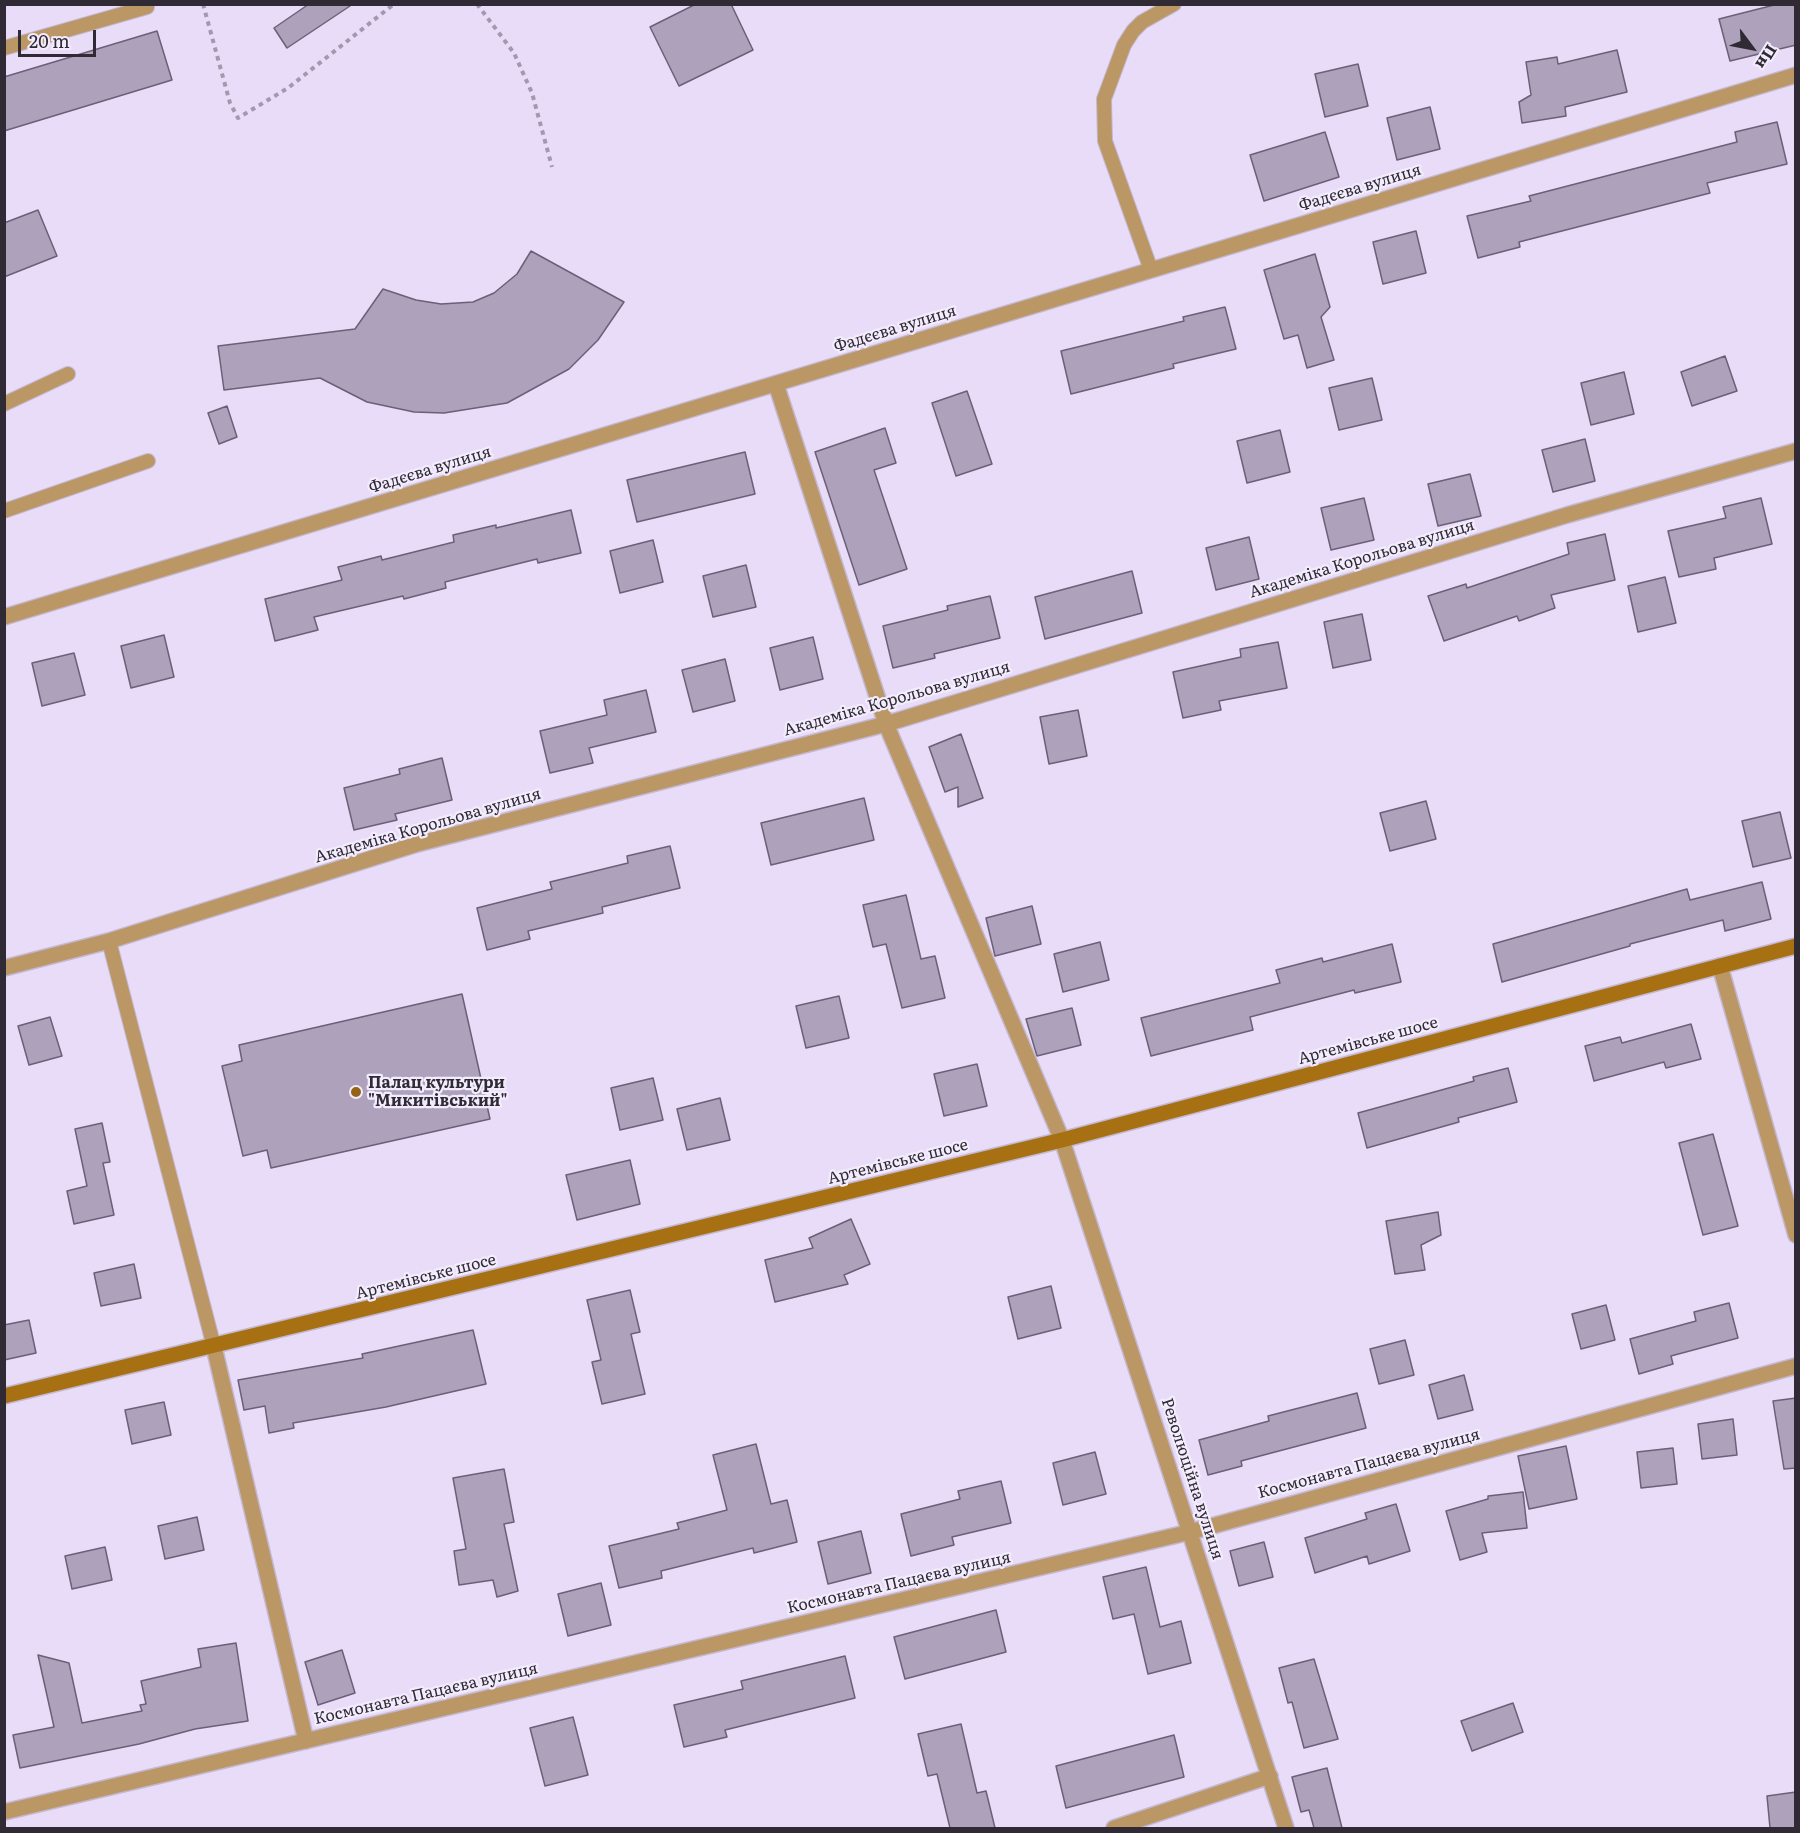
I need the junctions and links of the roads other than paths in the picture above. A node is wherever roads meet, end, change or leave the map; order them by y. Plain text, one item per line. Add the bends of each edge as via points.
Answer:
1 (1174, 4) edge
2 (147, 7) dead end
3 (4, 48) edge
4 (1796, 75) edge
5 (1151, 270) junction
6 (68, 374) dead end
7 (776, 384) junction
8 (4, 404) edge
9 (1796, 451) edge
10 (148, 460) dead end
11 (4, 511) edge
12 (4, 617) edge
13 (886, 724) junction
14 (109, 941) junction
15 (1796, 946) edge
16 (1719, 966) junction
17 (4, 968) edge
18 (1062, 1140) junction
19 (1796, 1235) edge
20 (214, 1347) junction
21 (1796, 1366) edge
22 (4, 1396) edge
23 (1190, 1532) junction
24 (306, 1741) junction
25 (1270, 1776) junction
26 (4, 1812) edge
27 (1114, 1828) edge
28 (1286, 1828) edge

1 - 5 lane via 1133,31 1104,99 1105,141
2 - 3 lane
4 - 5 street, Фадєєва вулиця
5 - 7 street, Фадєєва вулиця
6 - 8 lane
7 - 12 street, Фадєєва вулиця
7 - 13 street, Революційна вулиця
9 - 13 street, Академіка Корольова вулиця via 1567,514
10 - 11 lane
13 - 14 street, Академіка Корольова вулиця via 417,844
13 - 18 street, Революційна вулиця
14 - 17 street, Академіка Корольова вулиця
14 - 20 lane
15 - 16 main road, Артемівське шосе
16 - 18 main road, Артемівське шосе
16 - 19 street
18 - 20 main road, Артемівське шосе
18 - 23 street, Революційна вулиця
20 - 22 main road, Артемівське шосе
20 - 24 street
21 - 23 street, Космонавта Пацаєва вулиця
23 - 24 street, Космонавта Пацаєва вулиця
23 - 25 street, Революційна вулиця
24 - 26 street, Космонавта Пацаєва вулиця
25 - 27 street
25 - 28 street, Революційна вулиця

